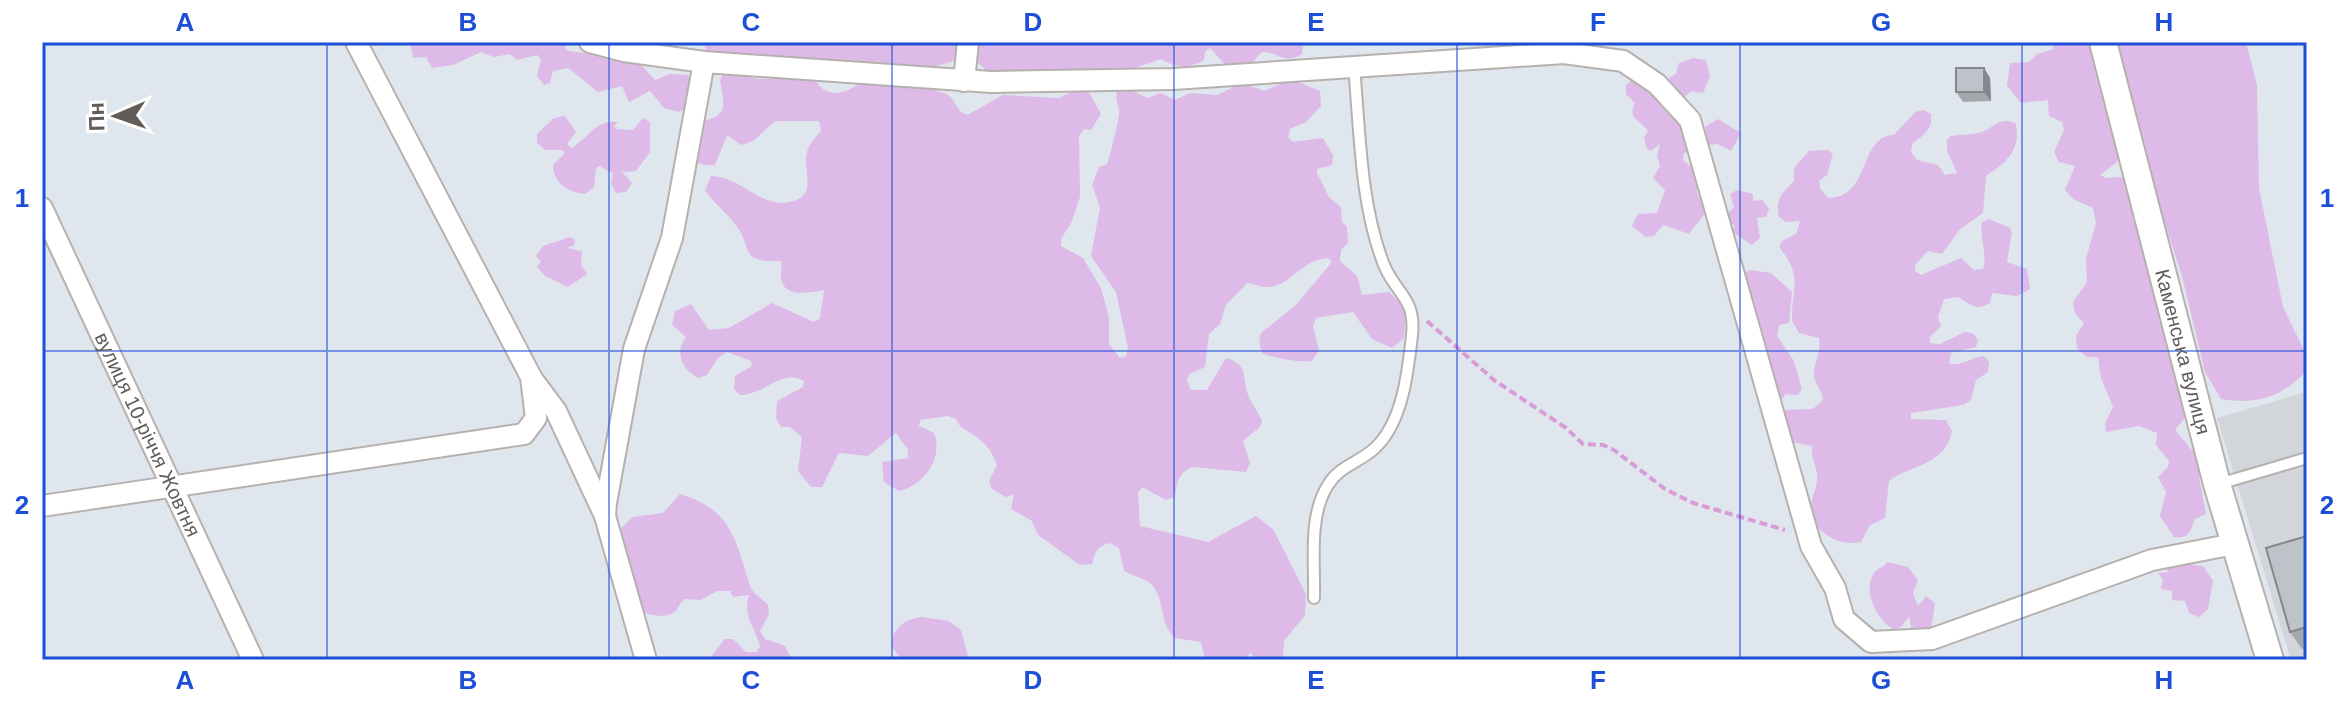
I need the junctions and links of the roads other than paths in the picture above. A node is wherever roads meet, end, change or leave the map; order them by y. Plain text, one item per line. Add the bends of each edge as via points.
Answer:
1 (356, 42) edge
2 (590, 42) edge
3 (968, 42) edge
4 (2103, 42) edge
5 (704, 62) junction
6 (1354, 67) junction
7 (964, 81) junction
8 (42, 208) edge
9 (531, 377) junction
10 (2307, 458) edge
11 (2217, 484) junction
12 (172, 486) junction
13 (42, 506) edge
14 (605, 516) junction
15 (2234, 544) junction
16 (1314, 598) dead end
17 (253, 660) edge
18 (646, 660) edge
19 (2270, 660) edge

1 - 9 street
2 - 5 street
3 - 7 street
4 - 11 street, Каменська вулиця
5 - 7 street
5 - 14 street via 672,238 634,349
6 - 7 street via 1173,79
6 - 15 street via 1564,53 1623,61 1657,84 1690,120 1810,538 1844,619 1871,642 1932,639 2152,560
6 - 16 lane via 1371,217 1385,268 1412,311 1412,336 1396,418 1375,448 1341,468 1326,486 1315,527
8 - 12 street, вулиця 10-річчя Жовтня
9 - 12 street via 536,418 524,434
9 - 14 street via 556,411
10 - 11 lane
11 - 15 street, Каменська вулиця
12 - 13 street
12 - 17 street, вулиця 10-річчя Жовтня
14 - 18 street
15 - 19 street, Каменська вулиця

